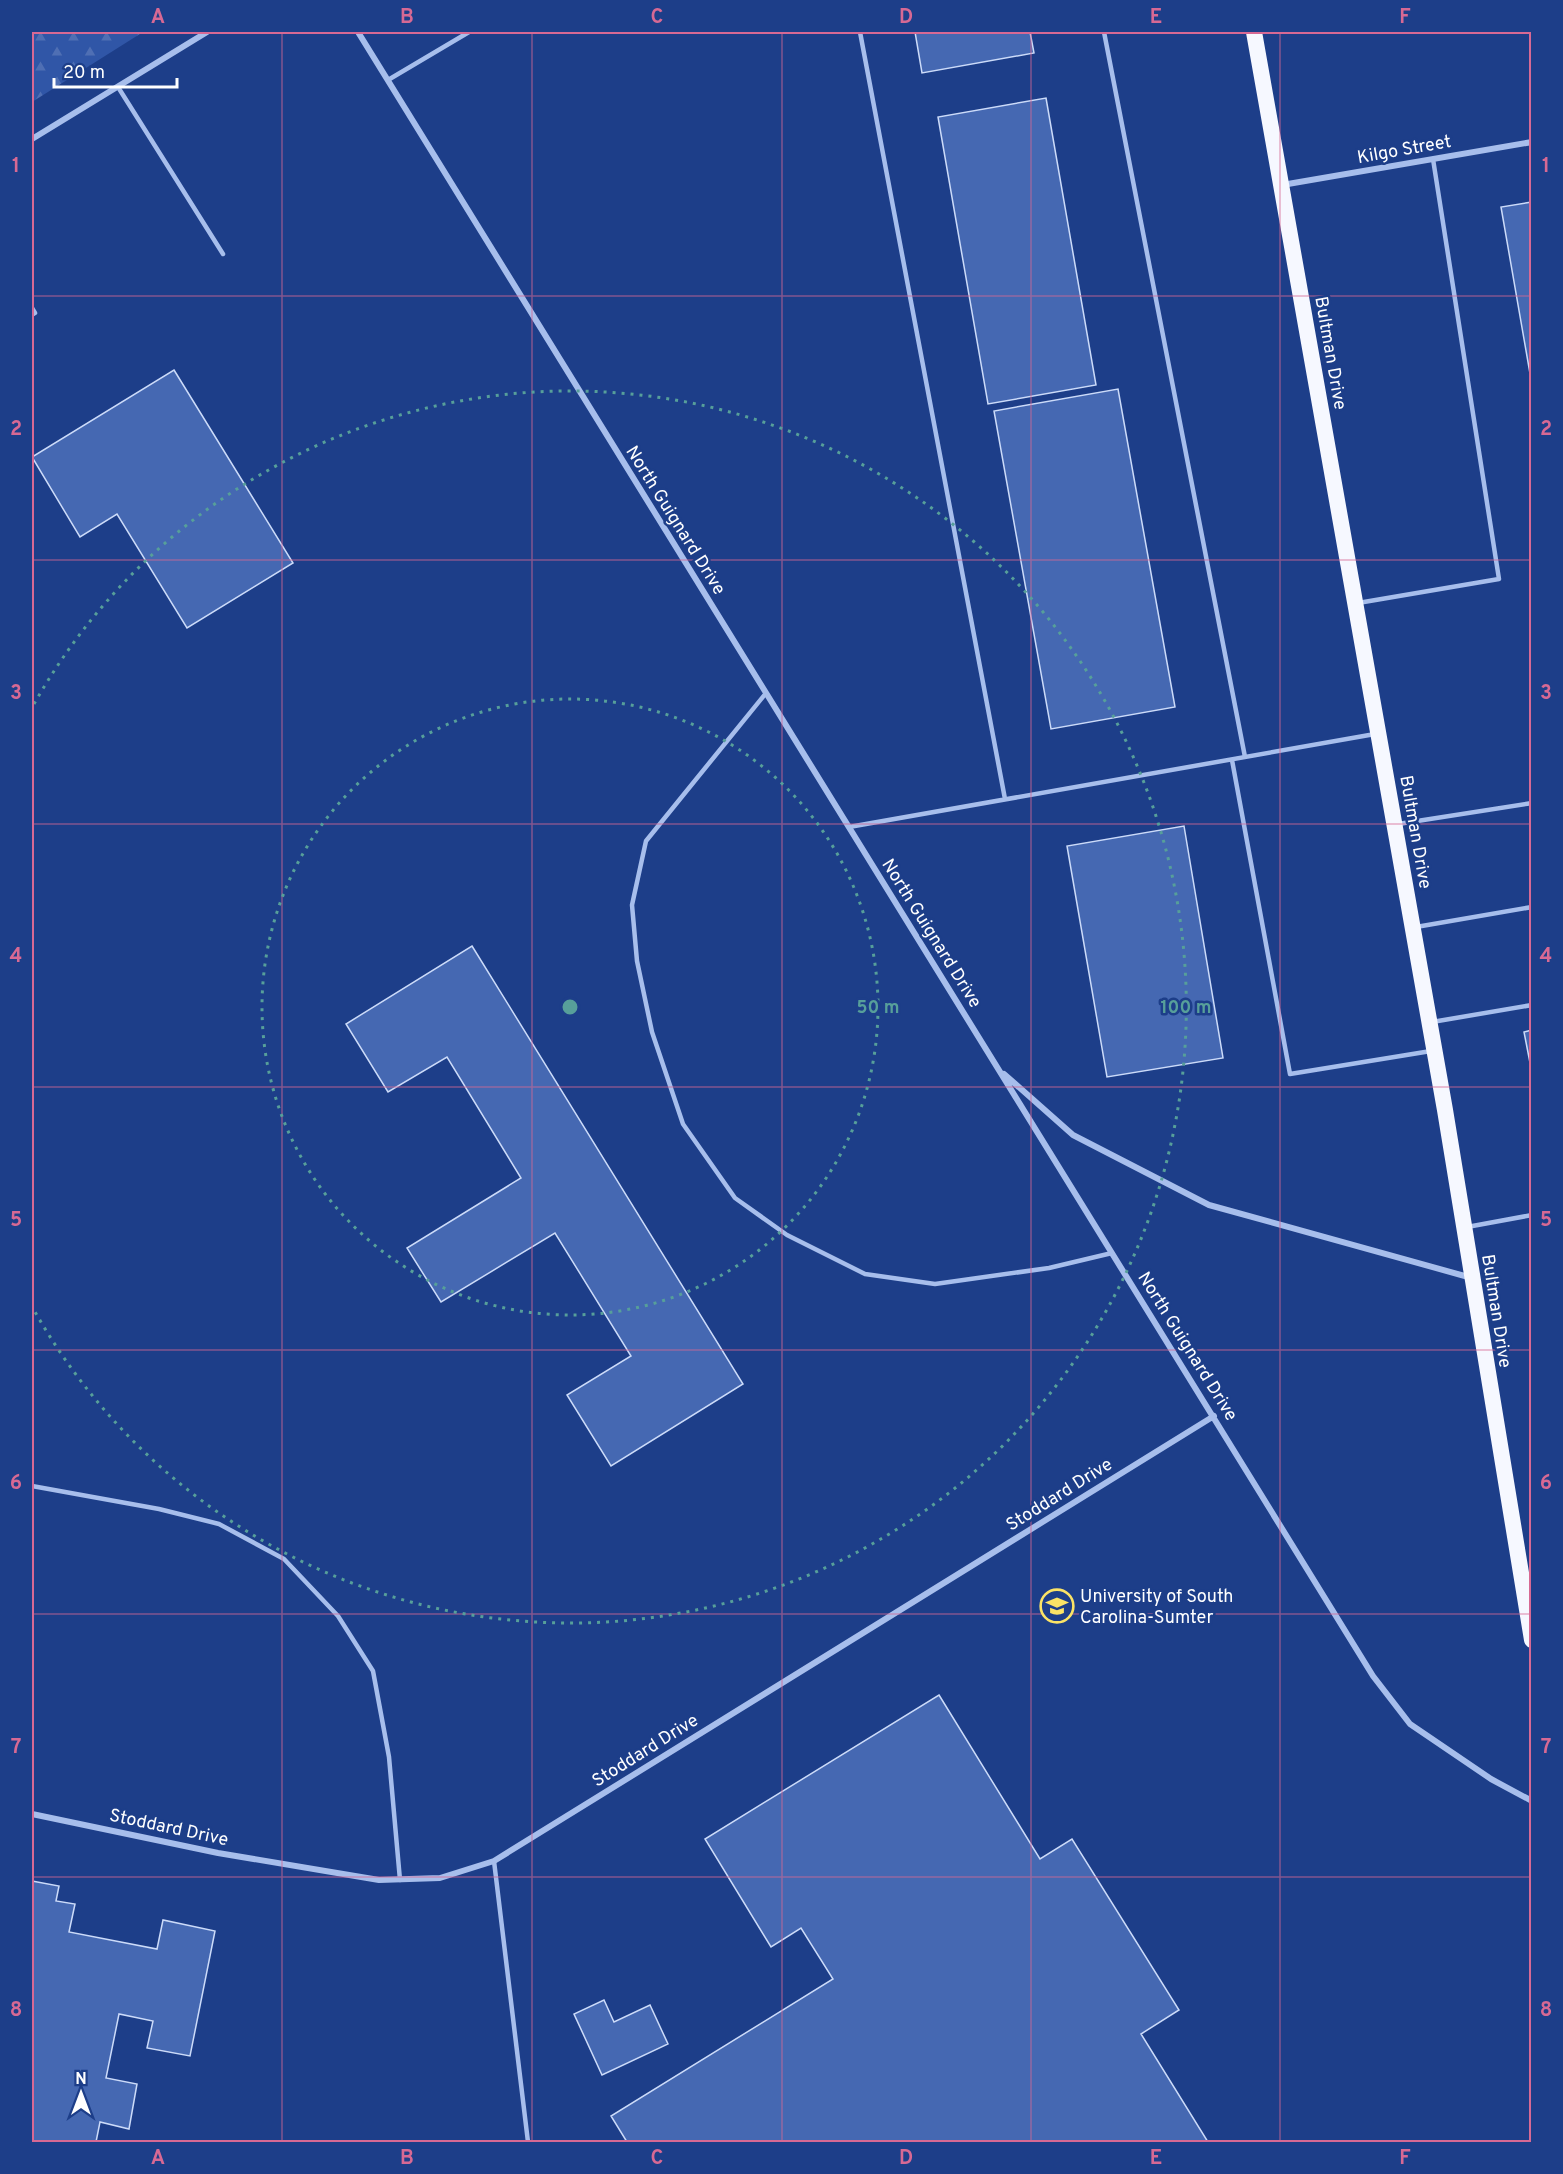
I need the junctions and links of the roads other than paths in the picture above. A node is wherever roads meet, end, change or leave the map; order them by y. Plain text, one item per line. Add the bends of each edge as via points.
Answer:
1 (207, 32) edge
2 (358, 32) edge
3 (469, 32) edge
4 (860, 32) edge
5 (1104, 32) edge
6 (1254, 32) edge
7 (388, 80) junction
8 (118, 87) junction
9 (32, 140) edge
10 (1532, 142) edge
11 (1433, 159) junction
12 (1282, 185) junction
13 (223, 254) dead end
14 (32, 308) edge
15 (32, 315) edge
16 (1356, 603) junction
17 (766, 693) junction
18 (1378, 734) junction
19 (1245, 757) junction
20 (1232, 760) junction
21 (1005, 799) junction
22 (1532, 803) edge
23 (1395, 825) junction
24 (849, 827) junction
25 (1532, 907) edge
26 (1413, 928) junction
27 (1532, 1005) edge
28 (1430, 1023) junction
29 (1435, 1051) junction
30 (998, 1069) junction
31 (1532, 1215) edge
32 (1464, 1227) junction
33 (1112, 1253) junction
34 (1472, 1278) junction
35 (1214, 1416) junction
36 (32, 1486) edge
37 (1532, 1640) edge
38 (1532, 1802) edge
39 (32, 1814) edge
40 (494, 1861) junction
41 (400, 1880) junction
42 (528, 2142) edge

1 - 8 street
2 - 7 street, North Guignard Drive
3 - 7 lane
4 - 21 lane
5 - 19 lane
6 - 12 highway, Bultman Drive
7 - 17 street, North Guignard Drive
8 - 9 street
8 - 13 lane
10 - 11 street, Kilgo Street
11 - 12 street, Kilgo Street
11 - 16 lane via 1499,579
12 - 16 highway, Bultman Drive
14 - 15 lane
16 - 18 highway, Bultman Drive
17 - 24 street, North Guignard Drive
17 - 33 lane via 646,841 632,904 637,961 652,1032 683,1124 735,1198 787,1235 865,1274 935,1284 1049,1268
18 - 19 lane
18 - 23 highway, Bultman Drive
19 - 20 lane
20 - 21 lane
20 - 29 lane via 1290,1074
21 - 24 lane
22 - 23 lane
23 - 26 highway, Bultman Drive
24 - 30 street, North Guignard Drive
25 - 26 lane
26 - 28 highway, Bultman Drive
27 - 28 lane
28 - 29 highway, Bultman Drive
29 - 32 highway, Bultman Drive
30 - 33 street, North Guignard Drive
30 - 34 street via 1072,1135 1209,1204
31 - 32 lane
32 - 34 highway, Bultman Drive
33 - 35 street, North Guignard Drive
34 - 37 highway, Bultman Drive
35 - 38 street, North Guignard Drive via 1373,1676 1410,1724
35 - 40 street, Stoddard Drive
36 - 41 lane via 219,1524 284,1559 338,1616 373,1671 389,1757
39 - 41 street, Stoddard Drive via 218,1853 379,1880
40 - 41 street, Stoddard Drive via 440,1878
40 - 42 lane

